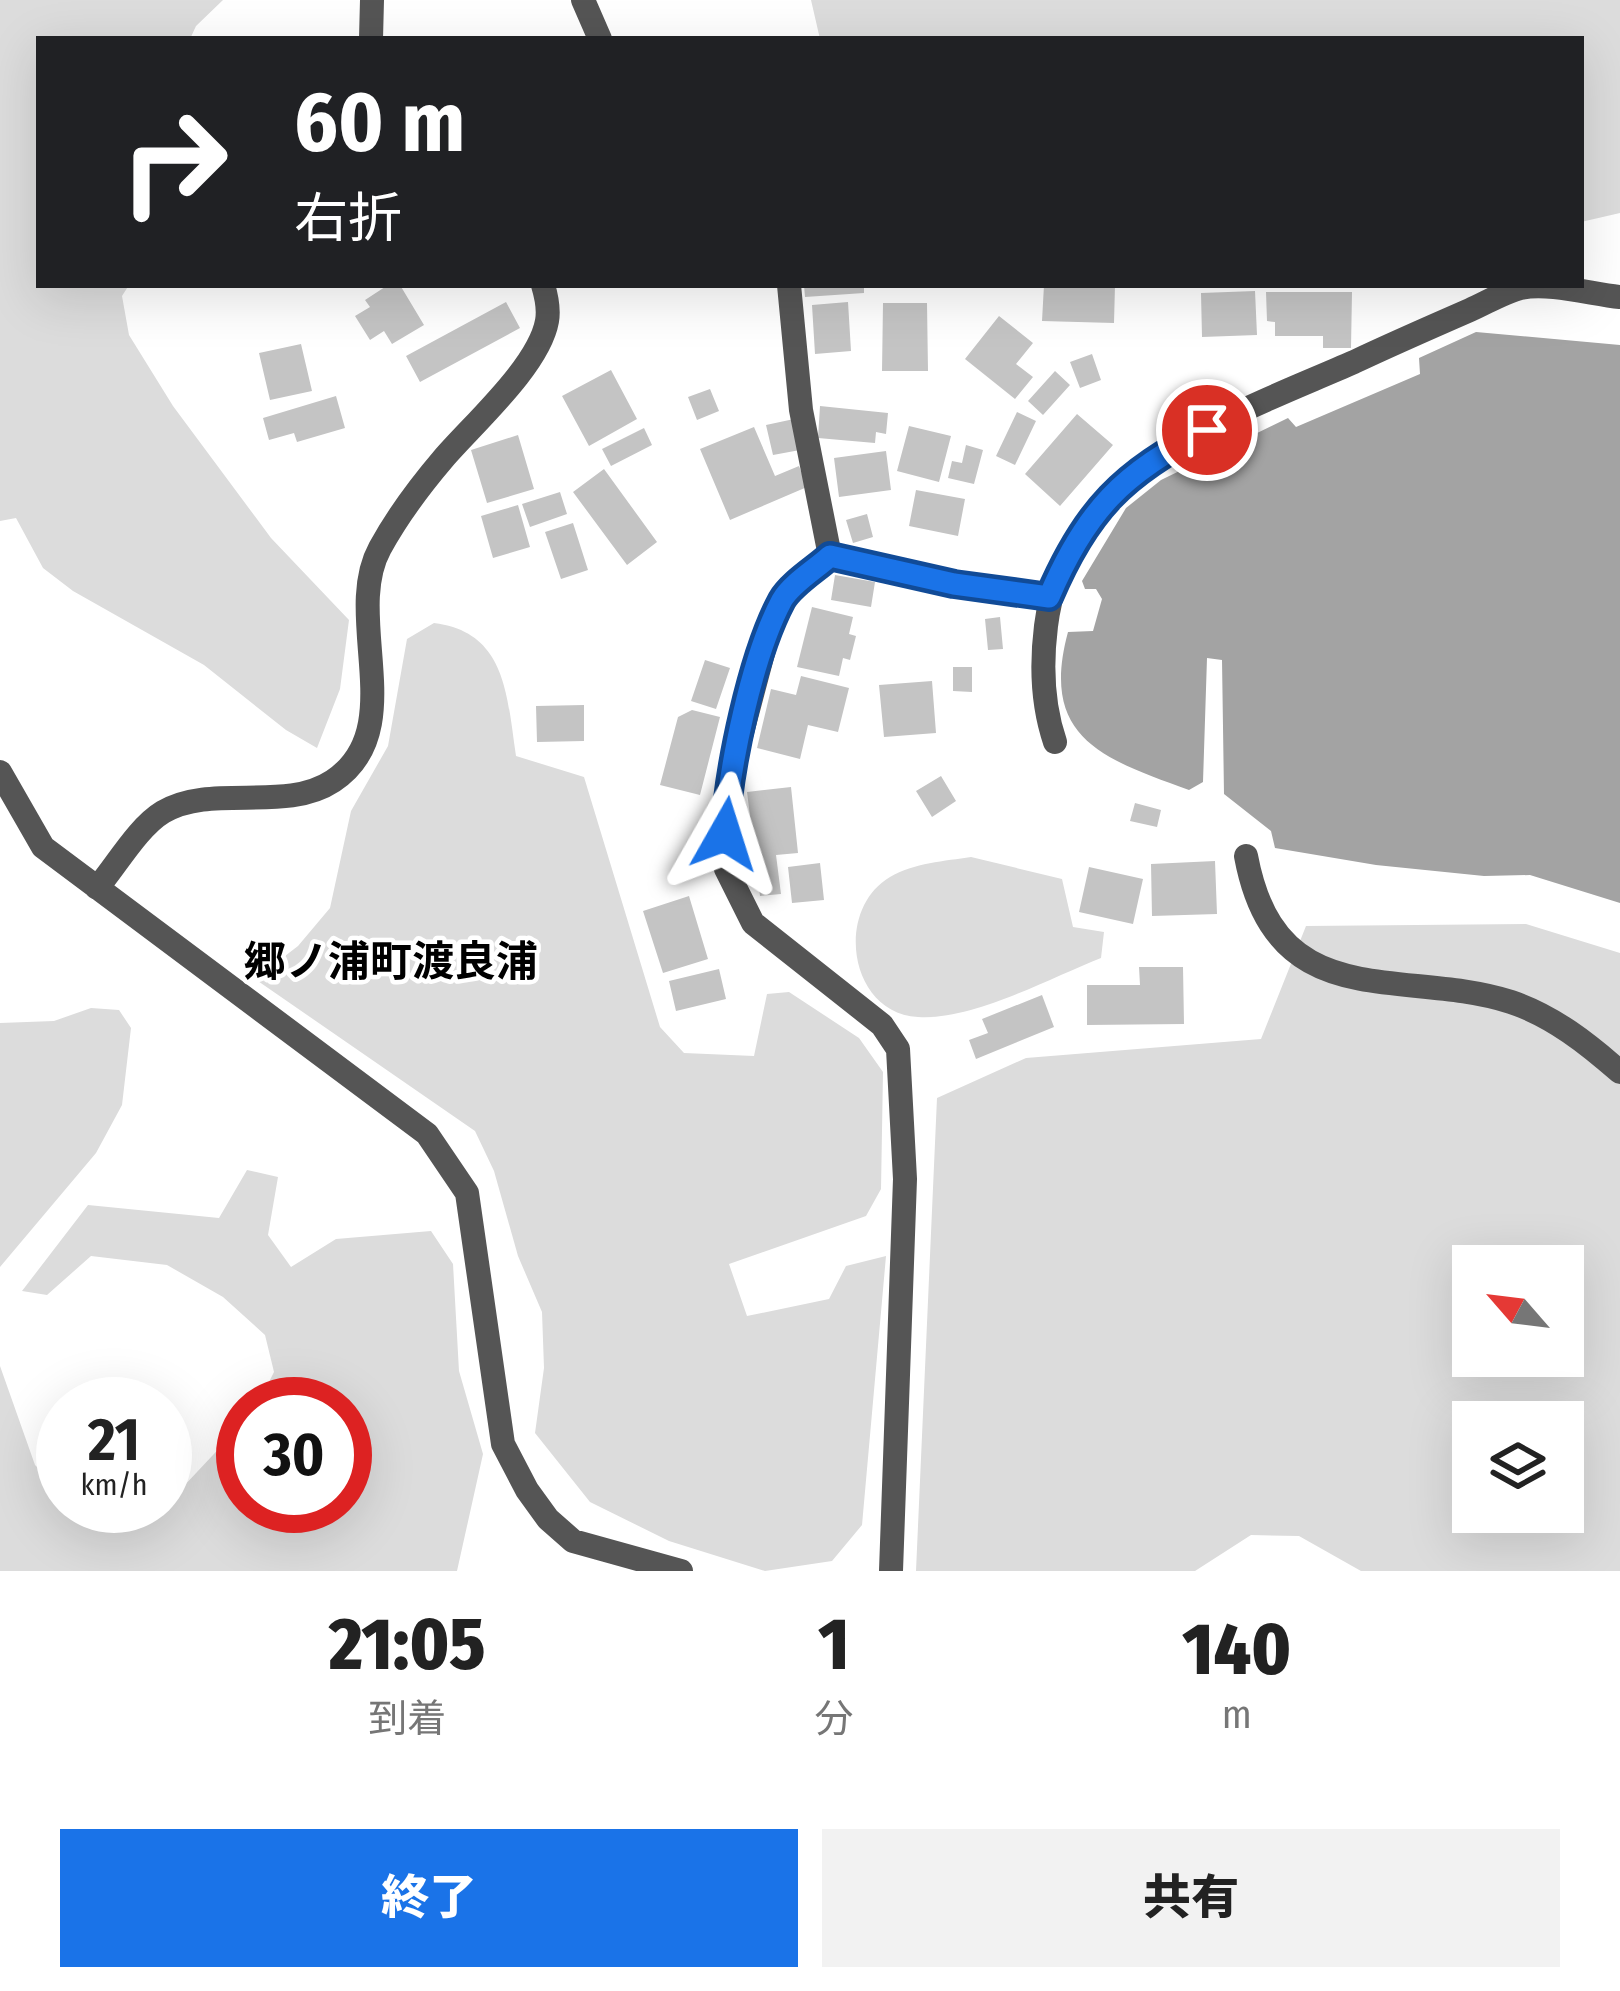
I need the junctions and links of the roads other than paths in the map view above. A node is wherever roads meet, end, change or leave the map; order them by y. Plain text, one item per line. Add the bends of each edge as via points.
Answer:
1 (372, 0) edge
2 (584, 0) edge
3 (371, 36) edge
4 (599, 36) edge
5 (543, 288) edge
6 (789, 288) edge
7 (1620, 297) edge
8 (830, 556) junction
9 (1049, 597) junction
10 (1055, 742) dead end
11 (0, 772) edge
12 (1246, 856) dead end
13 (97, 888) junction
14 (1620, 1072) edge
15 (681, 1571) edge
16 (892, 1571) edge

1 - 3 street
2 - 4 street
5 - 13 street via 548,321 533,352 377,553 368,586 371,721 355,757 333,782 298,793 162,812
6 - 8 street via 801,410
7 - 9 street via 1522,288 1165,451 1113,488
8 - 9 street
8 - 16 street via 784,596 766,642 728,789 726,868 753,923 882,1025 898,1048 905,1179
9 - 10 street via 1042,655
11 - 13 street via 44,847
12 - 14 street via 1252,891 1268,916 1289,944 1331,972 1516,1004 1579,1036
13 - 15 street via 427,1134 467,1193 503,1444 527,1490 573,1541

